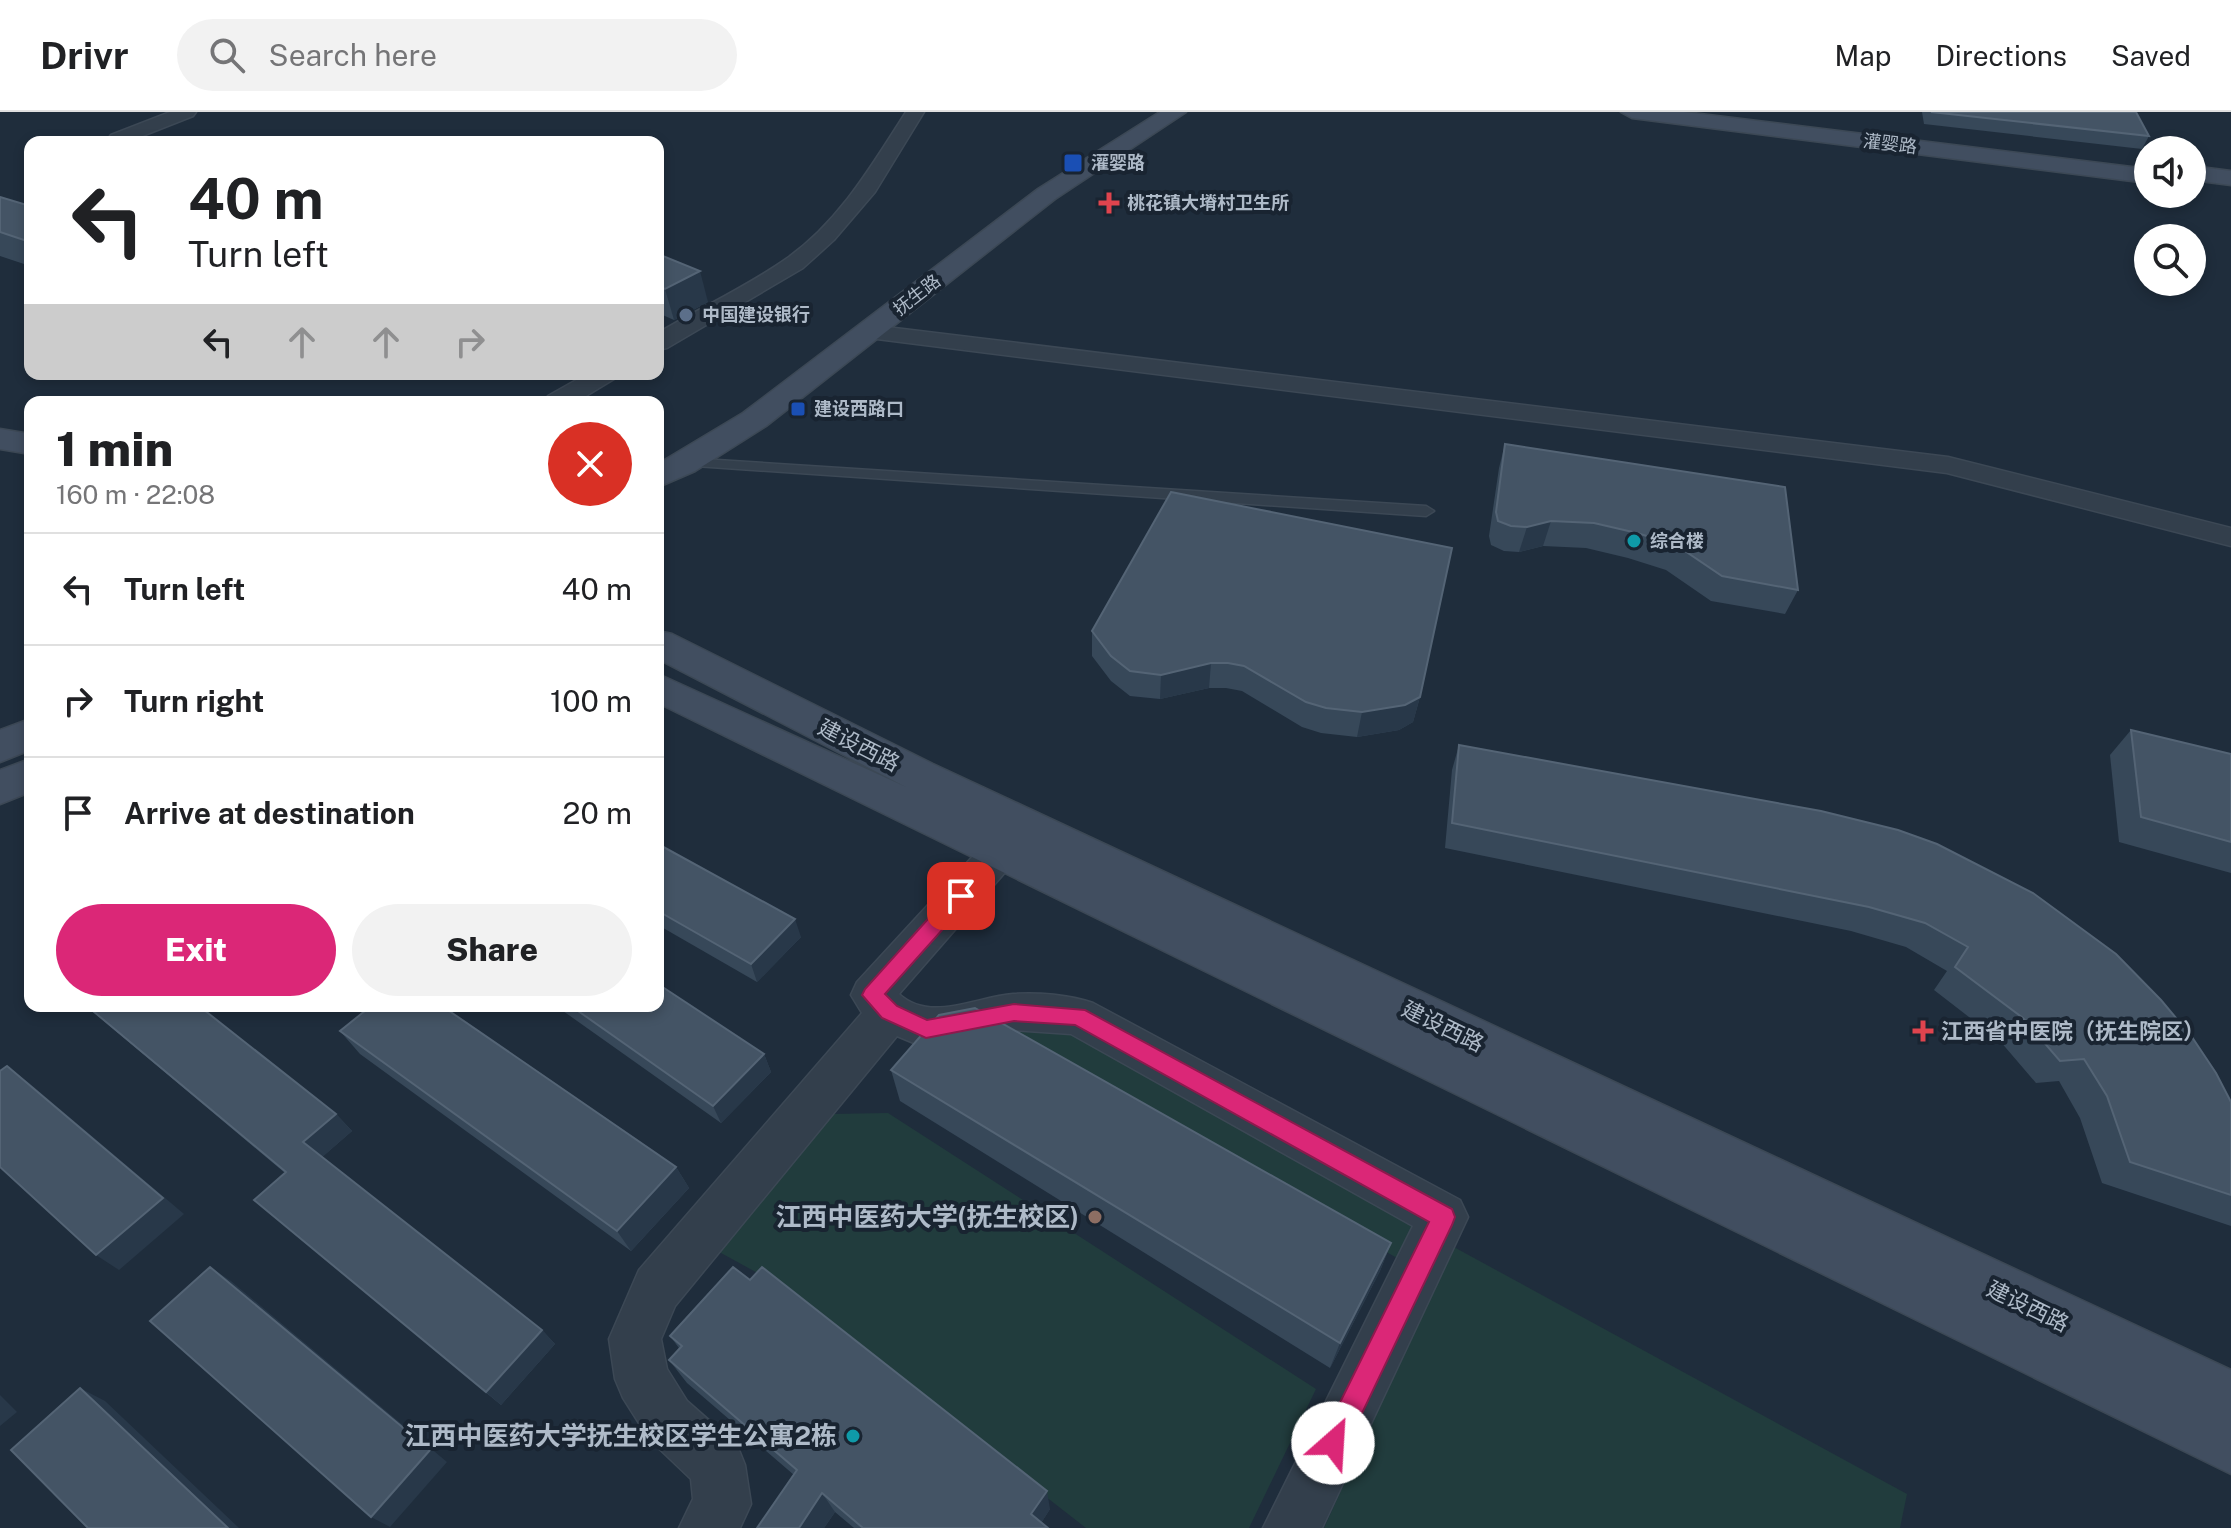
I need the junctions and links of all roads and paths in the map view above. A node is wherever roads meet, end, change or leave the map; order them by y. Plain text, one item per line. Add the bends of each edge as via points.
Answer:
1 (187, 112) edge
2 (915, 112) edge
3 (1136, 112) edge
4 (1175, 112) edge
5 (1632, 112) edge
6 (1704, 112) edge
7 (126, 136) edge
8 (2134, 166) edge
9 (2134, 174) edge
10 (2206, 175) edge
11 (2231, 178) edge
12 (2206, 184) edge
13 (2231, 187) edge
14 (870, 332) junction
15 (664, 339) edge
16 (595, 380) edge
17 (567, 396) edge
18 (710, 418) dead end
19 (0, 427) edge
20 (24, 431) edge
21 (0, 439) edge
22 (24, 443) edge
23 (686, 462) junction
24 (664, 474) edge
25 (1426, 511) dead end
26 (2231, 537) edge
27 (664, 646) edge
28 (664, 690) edge
29 (24, 736) edge
30 (0, 747) edge
31 (24, 777) edge
32 (0, 788) edge
33 (1000, 852) junction
34 (890, 1012) junction
35 (2231, 1403) edge
36 (2231, 1442) edge
37 (708, 1528) edge
38 (1292, 1528) edge

1 - 7 street
2 - 15 street via 868,188 826,235 795,263
3 - 18 main road, 抚生路 via 1064,158 736,404
4 - 14 main road, 抚生路 via 1123,140 1053,189
5 - 9 main road, 灌婴路
6 - 8 main road, 灌婴路
10 - 11 main road
12 - 13 main road
14 - 23 main road, 抚生路 via 754,422
14 - 26 street via 1948,465
16 - 17 street
19 - 20 main road
21 - 22 main road
23 - 24 main road, 抚生路
23 - 25 lane
27 - 35 main road, 建设西路 via 932,782
28 - 33 main road, 建设西路
29 - 30 main road
31 - 32 main road
33 - 34 street via 872,995
33 - 36 main road, 建设西路
34 - 37 street via 657,1288 635,1339 642,1379 668,1420 717,1465 722,1504
34 - 38 street via 926,1029 1014,1012 1078,1016 1443,1217

